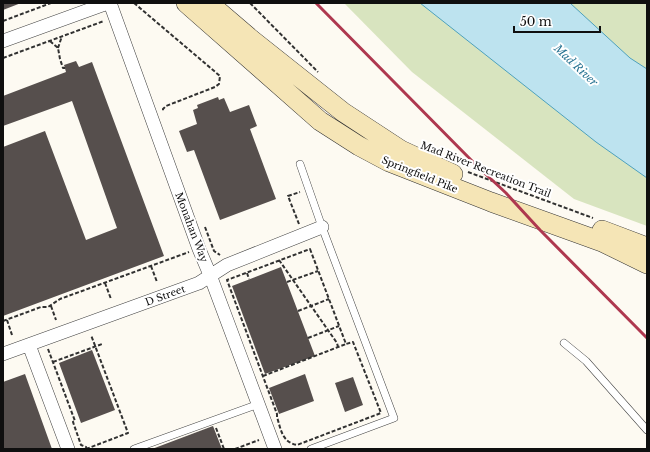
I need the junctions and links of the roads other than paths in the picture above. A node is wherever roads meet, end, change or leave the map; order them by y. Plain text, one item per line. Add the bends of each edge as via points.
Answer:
1 (109, 3) edge
2 (186, 3) edge
3 (209, 3) edge
4 (84, 7) edge
5 (3, 41) edge
6 (300, 164) dead end
7 (322, 227) junction
8 (647, 247) edge
9 (647, 264) edge
10 (210, 275) junction
11 (564, 343) dead end
12 (29, 345) junction
13 (3, 354) edge
14 (259, 404) junction
15 (647, 430) edge
16 (68, 449) edge
17 (134, 449) edge
18 (276, 449) edge
19 (311, 449) edge

1 - 4 street
1 - 10 street, Monahan Way
2 - 9 main road, Springfield Pike via 320,121 358,146 389,162 602,242
3 - 8 main road, Springfield Pike via 343,112 413,156 487,189
4 - 5 street
6 - 7 lane
7 - 10 street, D Street via 226,264
7 - 19 lane via 394,418
10 - 12 street, D Street via 199,283
10 - 14 street, Monahan Way
11 - 15 lane via 586,361
12 - 13 street, D Street
12 - 16 street
14 - 17 lane
14 - 18 street, Monahan Way

